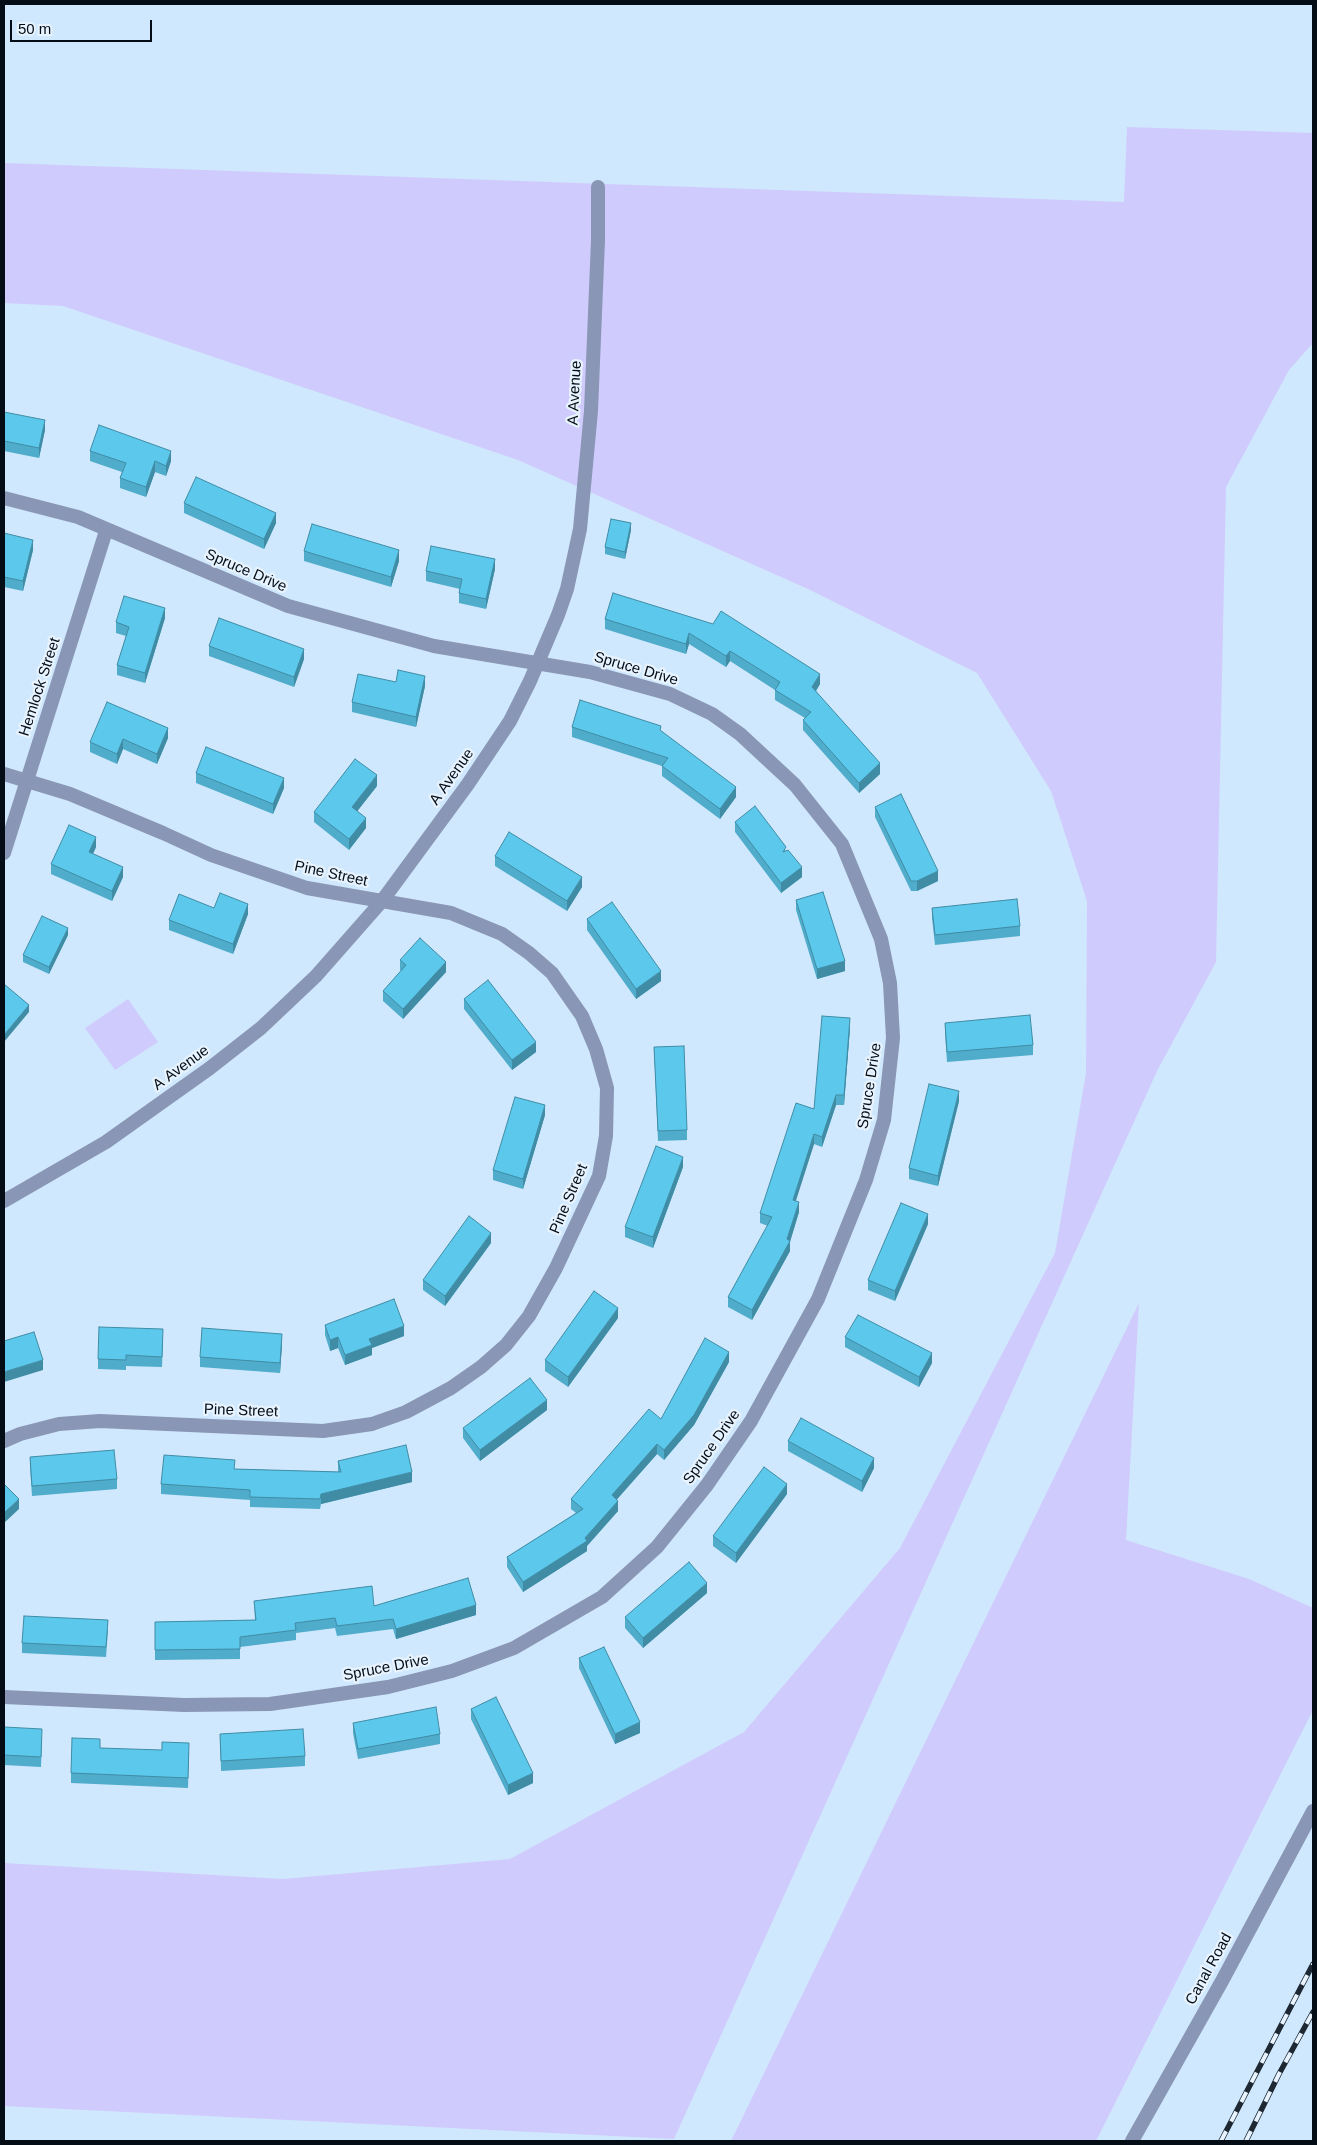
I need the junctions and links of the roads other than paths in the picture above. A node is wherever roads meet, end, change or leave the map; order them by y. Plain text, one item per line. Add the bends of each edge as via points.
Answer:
1 (598, 187) dead end
2 (4, 498) edge
3 (106, 531) junction
4 (538, 663) junction
5 (4, 774) edge
6 (27, 781) junction
7 (4, 853) edge
8 (382, 900) junction
9 (4, 1201) edge
10 (4, 1441) edge
11 (4, 1698) edge
12 (1313, 1811) edge
13 (1132, 2141) edge

1 - 4 street, A Avenue via 591,411 580,529 567,589
2 - 3 street, Spruce Drive via 78,517
3 - 4 street, Spruce Drive via 288,606 434,646
3 - 6 street, Hemlock Street
4 - 8 street, A Avenue via 510,720 468,784
4 - 11 street, Spruce Drive via 590,672 670,694 712,714 740,734 795,785 842,844 881,939 890,983 893,1038 884,1120 866,1180 818,1299 751,1421 707,1485 657,1547 602,1597 514,1648 452,1671 388,1687 270,1704 184,1705
5 - 6 street, Pine Street
6 - 7 street, Hemlock Street
6 - 8 street, Pine Street via 70,794 211,855 298,885
8 - 9 street, A Avenue via 316,976 261,1028 106,1142
8 - 10 street, Pine Street via 451,913 502,934 552,972 582,1016 596,1049 606,1088 606,1136 599,1176 556,1268 529,1316 506,1345 451,1388 406,1412 372,1424 323,1431 100,1421 59,1424
12 - 13 street, Canal Road

